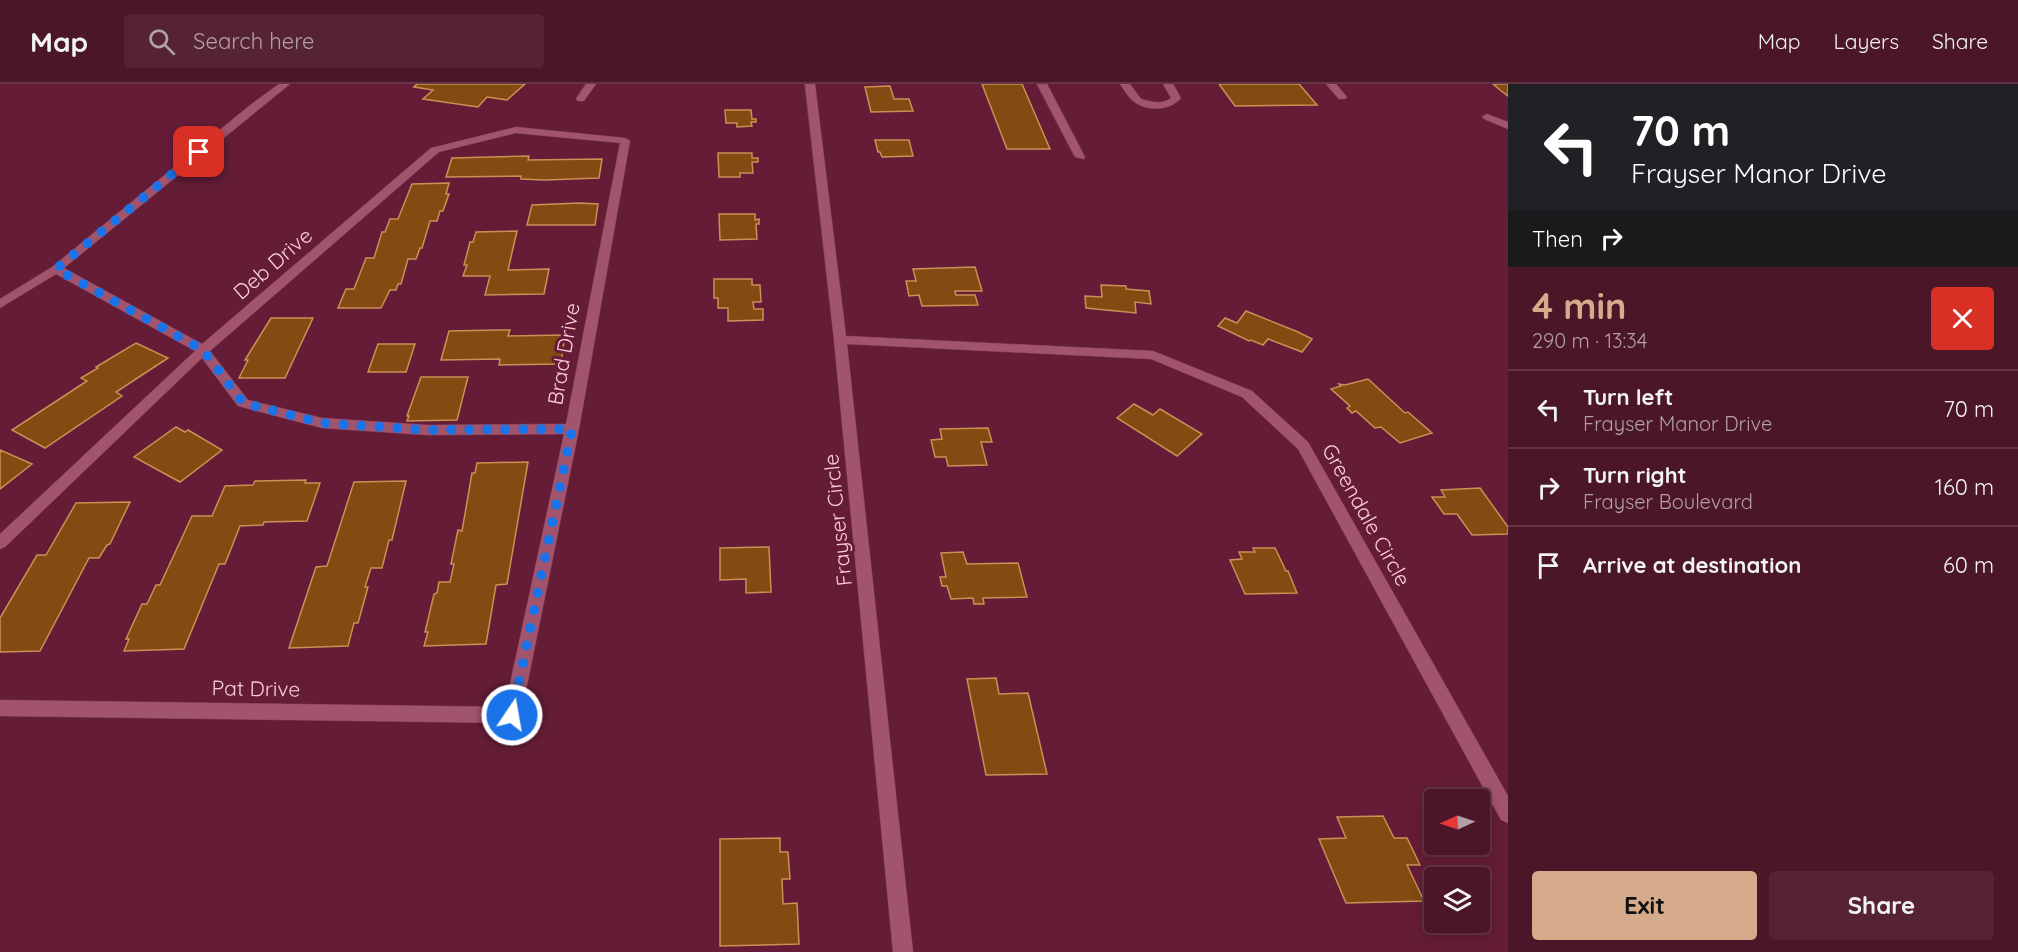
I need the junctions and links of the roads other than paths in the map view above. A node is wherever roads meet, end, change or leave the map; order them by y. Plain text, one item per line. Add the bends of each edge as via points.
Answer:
1 (285, 84) edge
2 (591, 84) edge
3 (810, 84) edge
4 (1042, 84) edge
5 (1125, 84) edge
6 (1168, 84) edge
7 (1331, 84) edge
8 (1342, 97) dead end
9 (581, 99) dead end
10 (1487, 117) dead end
11 (1508, 126) edge
12 (625, 141) joint
13 (1080, 157) dead end
14 (56, 269) junction
15 (0, 304) edge
16 (840, 340) junction
17 (203, 350) junction
18 (572, 429) junction
19 (0, 543) edge
20 (0, 708) edge
21 (512, 715) joint
22 (1508, 814) edge
23 (903, 952) edge

1 - 14 street
2 - 9 street
3 - 16 street, Frayser Circle
4 - 13 street
5 - 6 street via 1138,101 1164,105 1176,98
7 - 8 street
10 - 11 street
12 - 17 street, Deb Drive via 516,130 435,150
12 - 18 street, Brad Drive
14 - 15 street
14 - 17 street
16 - 22 street, Greendale Circle via 1153,355 1247,394 1303,446
16 - 23 street, Frayser Circle
17 - 18 street via 243,403 322,423 427,430
17 - 19 street, Deb Drive
18 - 21 street, Brad Drive
20 - 21 street, Pat Drive

